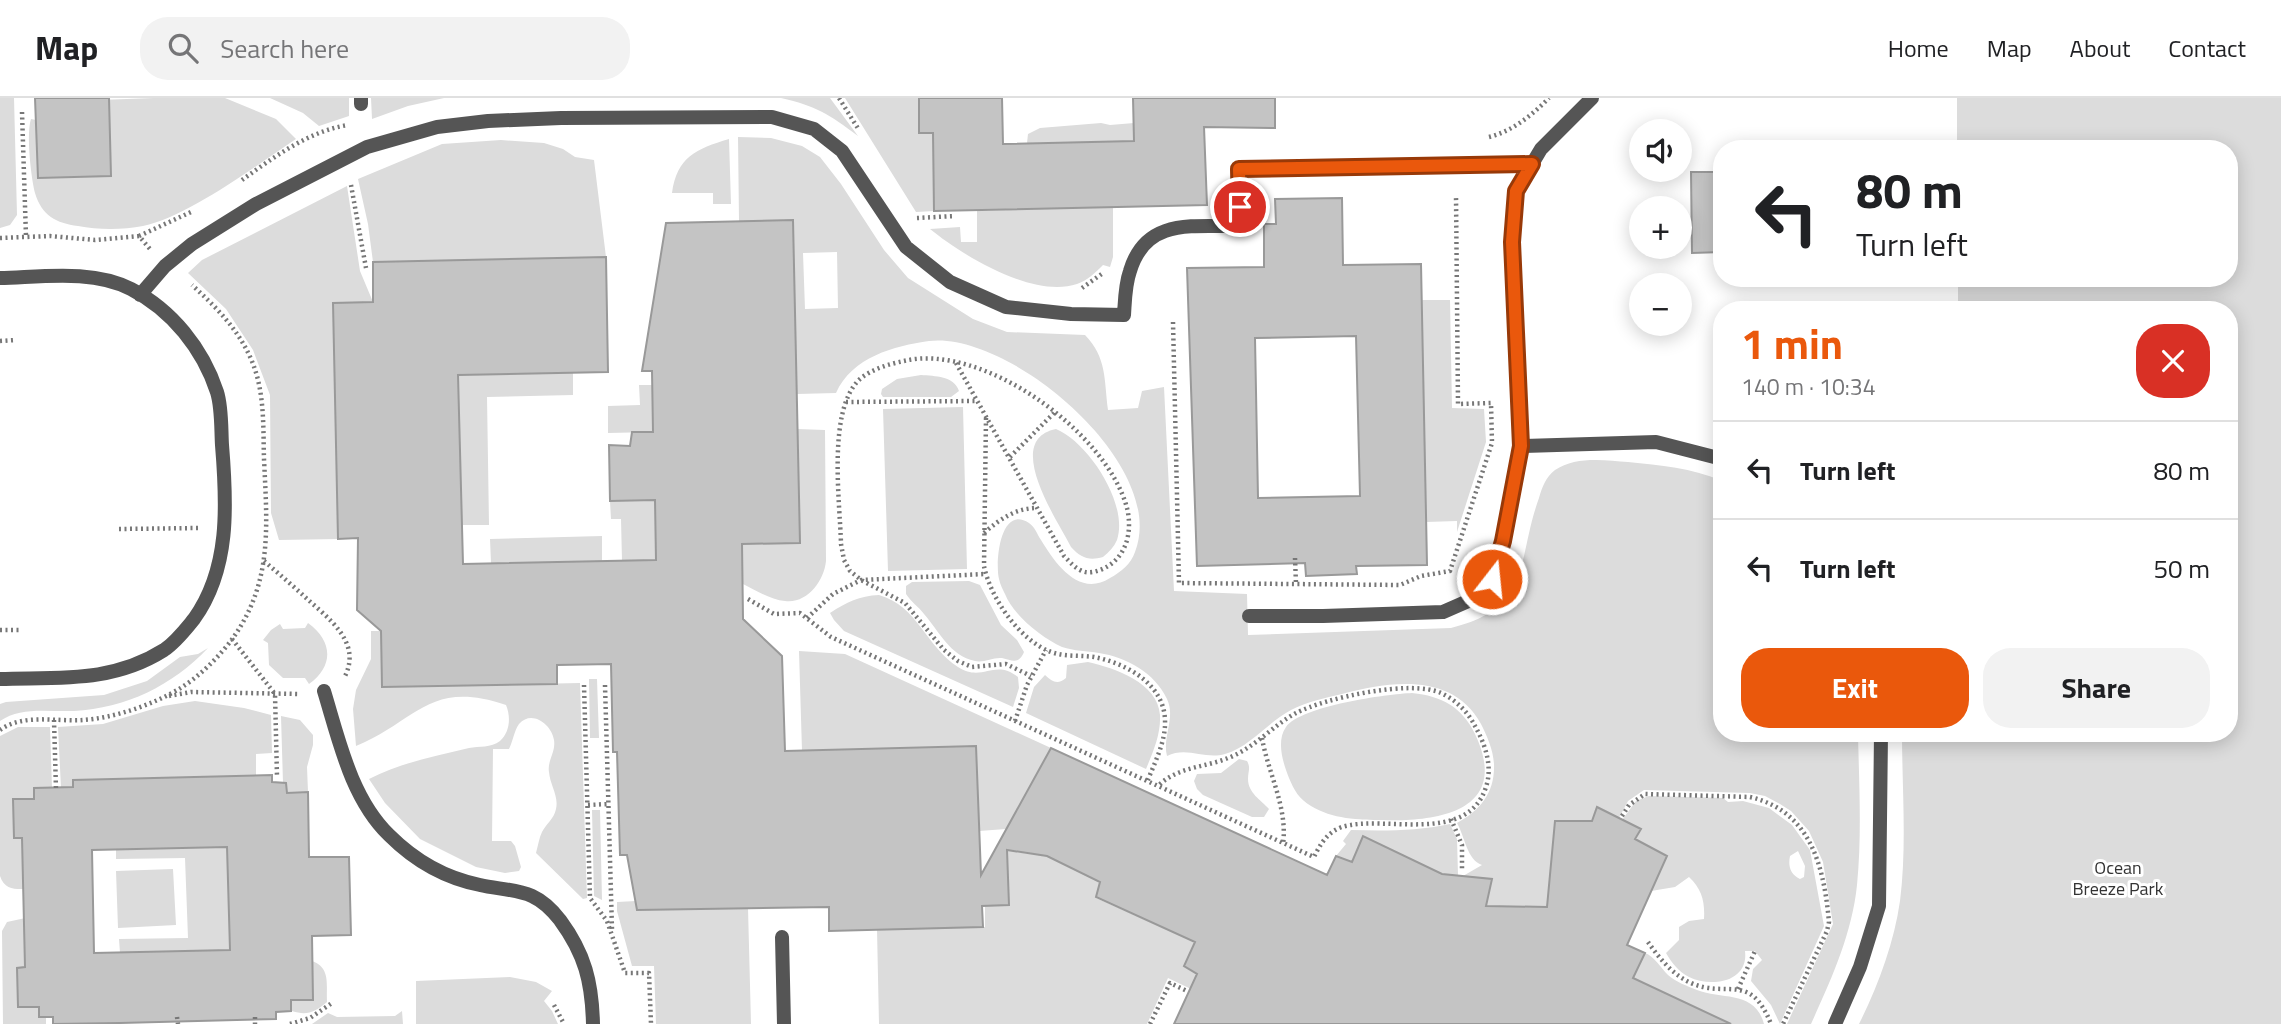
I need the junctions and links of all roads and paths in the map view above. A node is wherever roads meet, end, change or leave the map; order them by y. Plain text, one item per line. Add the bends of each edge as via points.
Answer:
1 (839, 98) edge
2 (1549, 98) edge
3 (1591, 98) edge
4 (22, 112) dead end
5 (863, 137) dead end
6 (1478, 140) dead end
7 (1532, 164) junction
8 (351, 185) dead end
9 (1456, 196) dead end
10 (955, 216) dead end
11 (922, 226) dead end
12 (26, 237) junction
13 (0, 238) edge
14 (152, 252) dead end
15 (366, 268) dead end
16 (1104, 272) dead end
17 (0, 278) edge
18 (1076, 289) dead end
19 (140, 295) junction
20 (1173, 322) dead end
21 (15, 340) dead end
22 (0, 341) edge
23 (956, 363) junction
24 (978, 401) junction
25 (845, 402) junction
26 (1055, 412) junction
27 (986, 416) junction
28 (1521, 446) junction
29 (1010, 457) junction
30 (1713, 457) edge
31 (1037, 508) junction
32 (205, 528) dead end
33 (119, 529) dead end
34 (984, 533) junction
35 (1295, 558) dead end
36 (264, 561) dead end
37 (985, 574) junction
38 (861, 580) junction
39 (1296, 584) junction
40 (748, 599) dead end
41 (1249, 616) dead end
42 (807, 618) junction
43 (0, 630) edge
44 (22, 630) dead end
45 (232, 639) dead end
46 (1046, 649) junction
47 (1031, 676) junction
48 (0, 679) edge
49 (584, 685) dead end
50 (605, 685) dead end
51 (324, 691) junction
52 (275, 694) junction
53 (161, 698) dead end
54 (54, 720) dead end
55 (1015, 721) junction
56 (1262, 738) junction
57 (1881, 742) edge
58 (277, 777) dead end
59 (1147, 782) junction
60 (1158, 786) junction
61 (56, 789) dead end
62 (608, 804) junction
63 (588, 805) junction
64 (1622, 816) dead end
65 (1451, 819) junction
66 (1283, 844) junction
67 (1462, 871) dead end
68 (612, 932) junction
69 (782, 937) dead end
70 (1648, 942) dead end
71 (1755, 951) dead end
72 (1738, 989) junction
73 (1187, 992) dead end
74 (332, 1003) dead end
75 (554, 1005) dead end
76 (177, 1017) dead end
77 (255, 1017) dead end
78 (178, 1024) edge
79 (255, 1024) edge
80 (290, 1024) edge
81 (564, 1024) edge
82 (593, 1024) edge
83 (651, 1024) edge
84 (784, 1024) edge
85 (1150, 1024) edge
86 (1771, 1024) edge
87 (1783, 1024) edge
88 (1835, 1024) edge

1 - 5 path
2 - 6 path via 1520,123
3 - 7 lane
4 - 12 path
7 - 19 lane via 1239,169 1240,226 1181,227 1155,233 1136,253 1124,315 1071,314 1006,307 950,282 906,247 842,151 814,130 772,117 488,121 437,127 367,147 256,204 192,244
7 - 28 lane via 1516,191 1512,242
8 - 15 path
9 - 39 path via 1458,404 1491,403 1492,443 1450,571 1400,585
10 - 11 path via 914,218
12 - 13 path
12 - 14 path via 95,240 139,236
16 - 18 path
17 - 19 lane via 76,276 130,288
19 - 48 lane via 175,321 201,355 218,395 225,528 213,585 184,632 135,666 95,676
20 - 39 path via 1179,583
21 - 22 path
23 - 24 path
23 - 25 path via 936,358 882,366 861,379
23 - 26 path via 1021,389
24 - 25 path
24 - 27 path
25 - 38 path via 839,439 841,544 844,560
26 - 29 path
26 - 31 path via 1086,438 1117,483 1127,509 1125,548 1104,569 1080,570 1064,556
27 - 29 path
27 - 34 path
28 - 30 lane via 1656,442
28 - 41 lane via 1492,579 1475,598 1443,612
29 - 31 path
31 - 34 path via 998,520
32 - 33 path
34 - 37 path
35 - 39 path
36 - 51 path via 333,622 347,643 345,676
37 - 38 path
37 - 46 path via 1008,615
38 - 42 path via 833,594
38 - 47 path via 905,603 958,661 972,667 1006,664
40 - 42 path via 774,614 800,613
42 - 55 path via 831,637
43 - 44 path
45 - 52 path
46 - 47 path
46 - 59 path via 1108,661 1152,686 1165,718
47 - 55 path
49 - 63 path
50 - 62 path
51 - 52 path
51 - 82 lane via 360,793 388,835 434,870 458,881 534,897 552,911 586,967
52 - 53 path via 191,692
52 - 58 path
54 - 61 path
55 - 59 path
56 - 60 path via 1232,757 1172,775
56 - 65 path via 1300,712 1352,696 1411,688 1440,692 1465,711 1482,739 1489,771 1479,800
56 - 66 path via 1284,819
57 - 88 lane via 1879,906 1860,967
59 - 60 path
60 - 66 path
62 - 63 path
62 - 68 path
63 - 68 path via 590,898
64 - 87 path via 1645,794 1749,797 1784,811 1801,829 1815,852 1829,922
65 - 66 path via 1408,826 1342,827 1322,842 1314,857
65 - 67 path via 1462,845
68 - 83 path via 625,973 649,972
69 - 84 lane
70 - 72 path via 1666,965 1692,984
71 - 72 path
72 - 86 path via 1755,998
73 - 85 path via 1170,983
74 - 80 path via 310,1018
75 - 81 path
76 - 78 path
77 - 79 path

